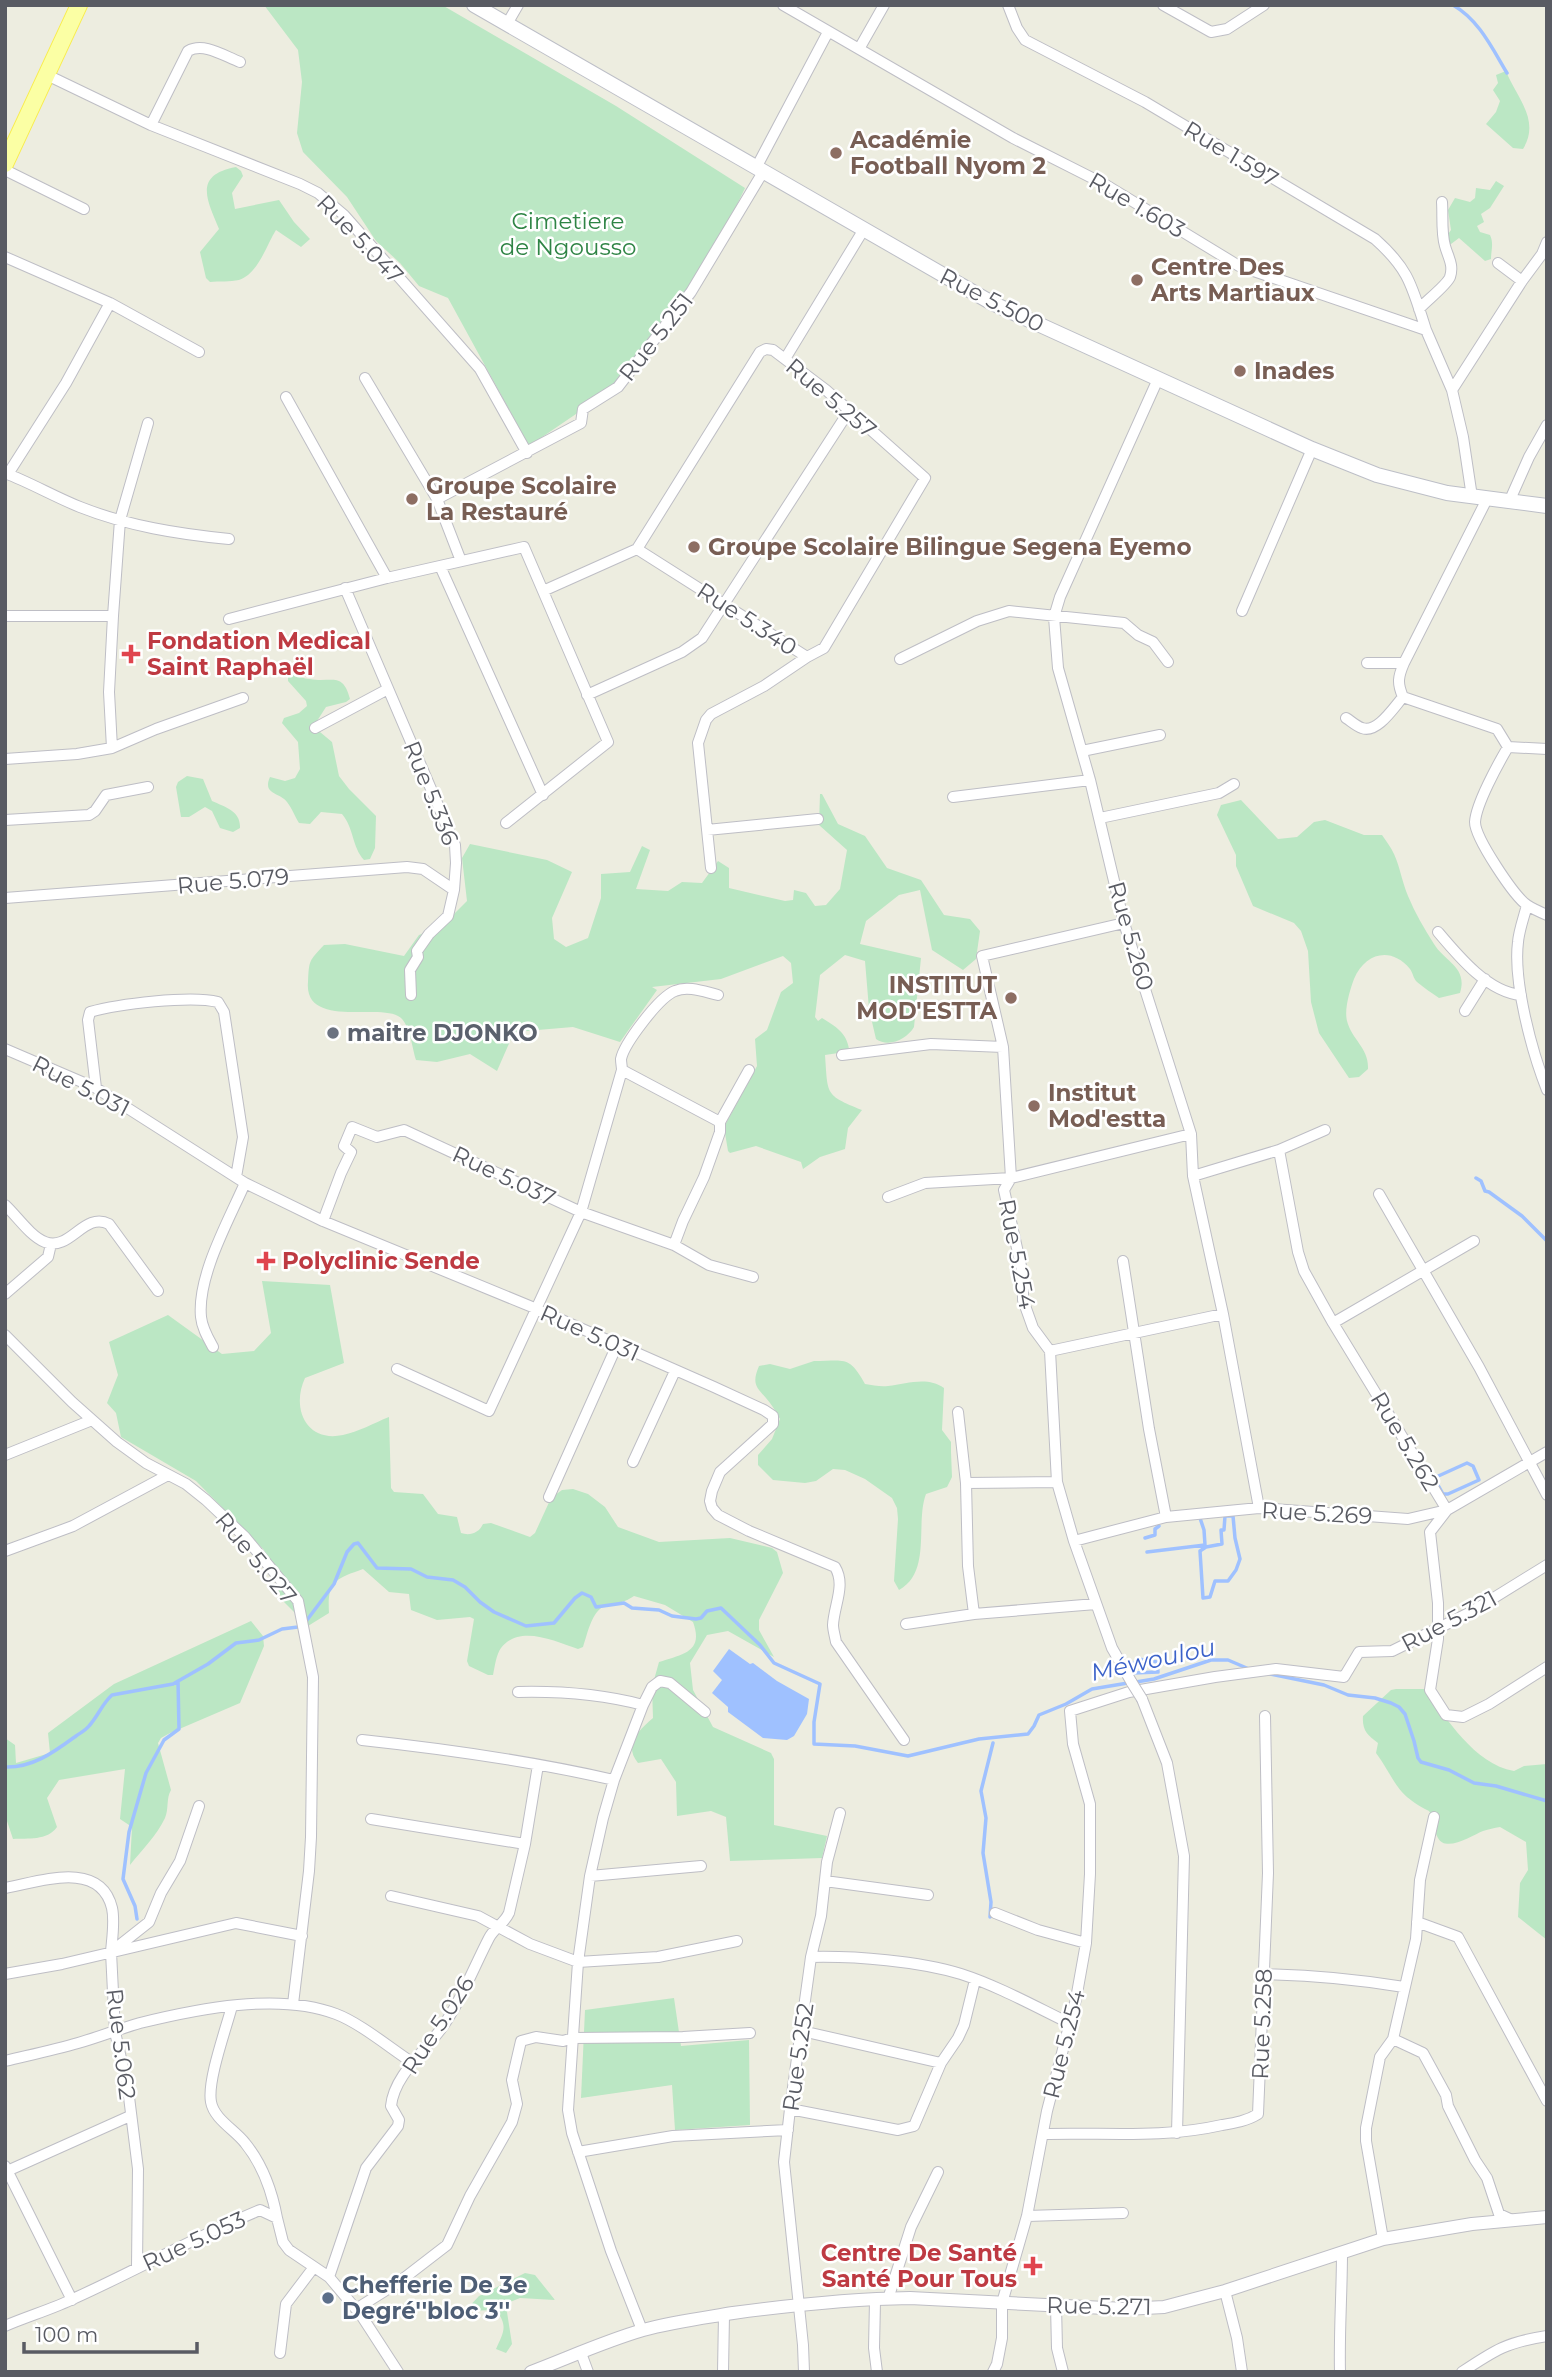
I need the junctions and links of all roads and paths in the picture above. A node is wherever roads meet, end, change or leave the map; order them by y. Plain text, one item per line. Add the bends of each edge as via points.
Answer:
1 (79, 5) edge
2 (474, 5) edge
3 (517, 5) edge
4 (783, 5) edge
5 (884, 5) edge
6 (1008, 5) edge
7 (1163, 5) edge
8 (1264, 5) edge
9 (507, 24) junction
10 (828, 32) junction
11 (859, 49) junction
12 (240, 62) dead end
13 (47, 75) junction
14 (151, 125) junction
15 (5, 164) edge
16 (5, 170) edge
17 (760, 170) junction
18 (1442, 202) dead end
19 (84, 209) dead end
20 (864, 229) junction
21 (1547, 242) edge
22 (5, 257) edge
23 (1498, 263) dead end
24 (1522, 281) junction
25 (110, 303) junction
26 (1419, 309) junction
27 (1426, 330) junction
28 (199, 352) dead end
29 (785, 359) junction
30 (365, 378) dead end
31 (1158, 379) junction
32 (1452, 390) junction
33 (286, 397) dead end
34 (849, 411) junction
35 (148, 423) dead end
36 (1547, 425) edge
37 (1312, 449) junction
38 (527, 453) junction
39 (6, 474) edge
40 (1480, 498) junction
41 (437, 499) junction
42 (1509, 502) junction
43 (1547, 506) edge
44 (120, 520) junction
45 (229, 539) dead end
46 (638, 548) junction
47 (461, 561) junction
48 (440, 566) junction
49 (387, 578) junction
50 (345, 589) junction
51 (543, 591) junction
52 (724, 604) junction
53 (1242, 611) dead end
54 (113, 615) junction
55 (5, 616) edge
56 (1054, 617) junction
57 (229, 619) dead end
58 (807, 657) junction
59 (900, 659) dead end
60 (1168, 662) dead end
61 (1367, 663) dead end
62 (1404, 663) junction
63 (388, 689) junction
64 (587, 695) junction
65 (243, 698) dead end
66 (1403, 698) junction
67 (1346, 718) dead end
68 (315, 728) dead end
69 (1160, 734) dead end
70 (1508, 747) junction
71 (112, 748) junction
72 (1547, 748) edge
73 (1082, 751) junction
74 (5, 759) edge
75 (1090, 780) junction
76 (1234, 784) dead end
77 (148, 788) dead end
78 (543, 795) junction
79 (953, 797) dead end
80 (1100, 818) junction
81 (818, 819) dead end
82 (5, 820) edge
83 (506, 823) dead end
84 (707, 830) junction
85 (711, 868) dead end
86 (454, 890) junction
87 (5, 898) edge
88 (1527, 905) junction
89 (1547, 915) edge
90 (1125, 923) junction
91 (1438, 932) dead end
92 (1485, 979) junction
93 (411, 995) dead end
94 (718, 995) dead end
95 (1521, 995) junction
96 (1465, 1011) dead end
97 (1003, 1047) junction
98 (5, 1049) edge
99 (842, 1055) dead end
100 (622, 1070) junction
101 (749, 1070) dead end
102 (96, 1088) junction
103 (1547, 1090) edge
104 (720, 1122) junction
105 (1325, 1130) dead end
106 (1191, 1134) junction
107 (1279, 1150) junction
108 (1193, 1176) junction
109 (1011, 1178) junction
110 (240, 1180) junction
111 (1379, 1194) dead end
112 (888, 1197) dead end
113 (5, 1205) edge
114 (581, 1212) junction
115 (323, 1221) junction
116 (1474, 1241) dead end
117 (51, 1244) junction
118 (674, 1245) junction
119 (1123, 1261) dead end
120 (1422, 1271) junction
121 (753, 1277) dead end
122 (158, 1291) dead end
123 (5, 1294) edge
124 (537, 1309) junction
125 (1223, 1314) junction
126 (1333, 1323) junction
127 (1135, 1333) junction
128 (5, 1335) edge
129 (617, 1345) junction
130 (213, 1347) dead end
131 (1050, 1351) junction
132 (397, 1369) dead end
133 (675, 1371) junction
134 (958, 1412) dead end
135 (92, 1420) junction
136 (7, 1450) edge
137 (1547, 1452) edge
138 (1529, 1461) junction
139 (633, 1462) dead end
140 (168, 1475) junction
141 (1057, 1482) junction
142 (966, 1483) junction
143 (1547, 1495) edge
144 (549, 1497) dead end
145 (1259, 1508) junction
146 (1447, 1510) junction
147 (1166, 1517) junction
148 (1074, 1541) junction
149 (5, 1551) edge
150 (1547, 1565) edge
151 (1096, 1604) junction
152 (974, 1614) junction
153 (906, 1624) dead end
154 (1438, 1629) junction
155 (1547, 1667) edge
156 (518, 1692) dead end
157 (643, 1706) junction
158 (1070, 1711) joint
159 (705, 1712) dead end
160 (1265, 1716) dead end
161 (362, 1740) dead end
162 (904, 1740) dead end
163 (538, 1765) junction
164 (614, 1780) junction
165 (199, 1806) dead end
166 (840, 1814) dead end
167 (1434, 1817) dead end
168 (371, 1819) dead end
169 (525, 1844) junction
170 (701, 1866) dead end
171 (590, 1876) junction
172 (825, 1881) junction
173 (5, 1888) edge
174 (928, 1895) dead end
175 (391, 1896) dead end
176 (995, 1913) dead end
177 (1417, 1922) junction
178 (499, 1926) junction
179 (302, 1936) junction
180 (737, 1941) dead end
181 (1086, 1943) junction
182 (111, 1952) junction
183 (811, 1956) junction
184 (578, 1962) junction
185 (5, 1974) edge
186 (1264, 1975) junction
187 (975, 1980) junction
188 (1404, 1987) junction
189 (293, 2004) junction
190 (232, 2006) junction
191 (1069, 2023) junction
192 (115, 2032) junction
193 (802, 2032) junction
194 (750, 2034) dead end
195 (573, 2038) junction
196 (1393, 2039) junction
197 (5, 2061) edge
198 (413, 2063) junction
199 (941, 2063) junction
200 (1547, 2101) edge
201 (790, 2109) junction
202 (131, 2116) junction
203 (788, 2130) junction
204 (1177, 2133) junction
205 (1043, 2134) junction
206 (578, 2152) junction
207 (6, 2170) edge
208 (938, 2172) dead end
209 (1123, 2213) dead end
210 (1027, 2216) junction
211 (1547, 2217) edge
212 (277, 2218) junction
213 (1512, 2220) junction
214 (1383, 2239) junction
215 (1342, 2252) junction
216 (137, 2267) junction
217 (314, 2267) junction
218 (329, 2277) junction
219 (1225, 2291) junction
220 (72, 2300) junction
221 (882, 2300) junction
222 (1002, 2302) junction
223 (798, 2304) junction
224 (1056, 2306) junction
225 (356, 2309) junction
226 (724, 2315) junction
227 (5, 2326) edge
228 (642, 2330) junction
229 (1547, 2336) edge
230 (280, 2353) dead end
231 (581, 2353) junction
232 (398, 2372) edge
233 (531, 2372) edge
234 (588, 2372) edge
235 (723, 2372) edge
236 (804, 2372) edge
237 (877, 2372) edge
238 (993, 2372) edge
239 (1063, 2372) edge
240 (1242, 2372) edge
241 (1340, 2372) edge
242 (1462, 2372) edge

1 - 13 main road
2 - 9 main road, Rue 5.500
3 - 9 street
4 - 10 street, Rue 1.603
5 - 11 street
6 - 26 street, Rue 1.597 via 1025,40 1145,102 1375,239 1408,275
7 - 8 street via 1211,32 1227,29
9 - 17 main road, Rue 5.500
10 - 11 street, Rue 1.603
10 - 17 street
11 - 27 street, Rue 1.603 via 1013,138 1106,185 1239,267
12 - 14 street via 206,49 188,51
13 - 14 street, Rue 5.047
13 - 15 main road
14 - 38 street, Rue 5.047 via 318,193 480,369
16 - 19 street
17 - 20 main road, Rue 5.500
17 - 38 street, Rue 5.251 via 698,281 618,387 583,409 581,422
18 - 26 street via 1450,277
20 - 29 street
20 - 31 main road, Rue 5.500 via 992,303
21 - 24 street
22 - 25 street
23 - 24 street
24 - 32 street
25 - 28 street
25 - 39 street via 66,383
26 - 27 street, Rue 1.597
27 - 32 street
29 - 34 street, Rue 5.257
29 - 46 street, Rue 5.257 via 773,350 760,352
30 - 41 street
31 - 37 main road, Rue 5.500
31 - 56 street, Rue 5.260
32 - 40 street
33 - 49 street
34 - 52 street
34 - 58 street, Rue 5.257 via 925,478 824,648
35 - 44 street
36 - 42 street
37 - 40 main road, Rue 5.500 via 1377,475
37 - 53 street
38 - 41 street, Rue 5.251
39 - 44 street
40 - 42 main road, Rue 5.500
40 - 62 street
41 - 47 street
42 - 43 main road, Rue 5.500
44 - 45 street
44 - 54 street
46 - 51 street
46 - 52 street, Rue 5.340
47 - 48 street
47 - 51 street via 524,547
48 - 49 street
48 - 78 street
49 - 50 street
50 - 57 street
50 - 63 street, Rue 5.336
51 - 64 street
52 - 58 street, Rue 5.340
52 - 64 street via 691,648
54 - 55 street
54 - 71 street via 108,692
56 - 59 street via 1009,611 994,614
56 - 60 street via 1124,623 1153,642
56 - 73 street, Rue 5.260 via 1058,667
58 - 84 street, Rue 5.340 via 706,720 698,743
61 - 62 street
62 - 66 street via 1398,677
63 - 68 street
63 - 86 street, Rue 5.336 via 455,845
64 - 78 street via 608,742
65 - 71 street
66 - 67 street via 1370,729
66 - 70 street via 1497,729
69 - 73 street
70 - 72 street
70 - 88 street via 1476,816 1476,829 1514,892
71 - 74 street
73 - 75 street, Rue 5.260
75 - 79 street
75 - 80 street, Rue 5.260
76 - 80 street via 1219,793
77 - 82 street via 106,795 89,815
78 - 83 street
80 - 90 street, Rue 5.260
81 - 84 street
84 - 85 street, Rue 5.340
86 - 87 street, Rue 5.079 via 423,870 407,867
86 - 93 street, Rue 5.336 via 448,916 417,951 410,970
88 - 89 street
88 - 95 street via 1518,942
90 - 97 street, Rue 5.254 via 982,956
90 - 106 street, Rue 5.260
91 - 92 street
92 - 95 street via 1502,991
92 - 96 street
94 - 100 street via 686,988 665,997 621,1057
95 - 103 street
97 - 99 street via 930,1044
97 - 109 street, Rue 5.254
98 - 102 street, Rue 5.031
100 - 104 street
100 - 114 street
101 - 104 street
102 - 110 street, Rue 5.031
102 - 110 street via 90,1012 170,1000 218,1002 224,1012 243,1137
104 - 118 street via 704,1177
105 - 107 street
106 - 108 street, Rue 5.260
106 - 109 street
107 - 108 street
107 - 126 street, Rue 5.262 via 1300,1261
108 - 125 street, Rue 5.260
109 - 112 street via 925,1183
109 - 131 street, Rue 5.254 via 1004,1190 1023,1275 1023,1300 1033,1328
110 - 115 street, Rue 5.031
110 - 130 street via 205,1283 201,1317
111 - 120 street
113 - 117 street via 42,1241
114 - 115 street, Rue 5.037 via 404,1130 377,1138 352,1127 344,1146 351,1152
114 - 118 street, Rue 5.037
114 - 124 street
115 - 124 street, Rue 5.031
116 - 120 street
117 - 122 street via 102,1220
117 - 123 street via 48,1257
118 - 121 street, Rue 5.037 via 709,1265
119 - 127 street
120 - 126 street
120 - 138 street
124 - 129 street, Rue 5.031
124 - 132 street via 489,1411
125 - 127 street
125 - 145 street, Rue 5.260
126 - 146 street, Rue 5.262
127 - 131 street
127 - 147 street
128 - 135 street, Rue 5.027
129 - 133 street, Rue 5.031
129 - 144 street
131 - 141 street
133 - 139 street
133 - 162 street, Rue 5.031 via 773,1416 773,1424 720,1472 712,1491 712,1508 749,1531 835,1567 840,1575 833,1627 836,1642
134 - 142 street
135 - 136 street
135 - 140 street, Rue 5.027
137 - 138 street, Rue 5.269
138 - 143 street
138 - 146 street, Rue 5.269
140 - 149 street via 73,1526
140 - 179 street, Rue 5.027 via 206,1500 245,1537 298,1601 313,1676 311,1837
141 - 142 street
141 - 148 street
142 - 152 street
145 - 146 street, Rue 5.269 via 1408,1519
145 - 147 street, Rue 5.269
146 - 154 street, Rue 5.262 via 1430,1532
147 - 148 street, Rue 5.269
148 - 151 street
150 - 154 street, Rue 5.321
151 - 152 street
151 - 204 street, bridge via 1167,1763 1184,1856
152 - 153 street
154 - 155 street, Rue 5.262 via 1430,1690 1446,1715 1463,1717
154 - 158 street, Rue 5.321 via 1392,1651 1359,1652 1344,1678 1276,1669 1129,1692
156 - 157 street via 598,1695
157 - 159 street via 660,1681 670,1683
157 - 164 street
158 - 181 street, Rue 5.254 via 1073,1744 1090,1804
160 - 186 street, Rue 5.258 via 1268,1873
161 - 163 street
163 - 164 street
163 - 169 street, Rue 5.026
164 - 171 street
165 - 182 street via 180,1861 149,1922
166 - 172 street, Rue 5.252
167 - 177 street via 1420,1880
168 - 169 street
169 - 178 street, Rue 5.026 via 509,1913
170 - 171 street
171 - 184 street
172 - 174 street
172 - 183 street, Rue 5.252
173 - 182 street, Rue 5.062 via 71,1877 93,1881 112,1908
175 - 178 street via 478,1916
176 - 181 street
177 - 188 street
177 - 200 street via 1458,1937
178 - 184 street via 530,1944
178 - 198 street, Rue 5.026 via 490,1935 453,2010
179 - 182 street via 236,1923
179 - 189 street, Rue 5.027
180 - 184 street via 658,1957
181 - 191 street, Rue 5.254
182 - 185 street
182 - 192 street, Rue 5.062
183 - 187 street via 919,1966
183 - 193 street, Rue 5.252
184 - 195 street
186 - 188 street via 1313,1975
186 - 204 street, Rue 5.258 via 1258,2114
187 - 191 street
187 - 199 street via 964,2025
188 - 196 street
189 - 190 street
189 - 198 street via 338,2015
190 - 192 street
190 - 212 street via 212,2080 211,2105 246,2144 262,2171
191 - 205 street, Rue 5.254
192 - 197 street
192 - 202 street, Rue 5.062
193 - 199 street
193 - 201 street, Rue 5.252
194 - 195 street
195 - 206 street via 568,2110
195 - 225 street via 521,2040 512,2080 517,2104 512,2122 447,2245
196 - 213 street via 1423,2053 1487,2178 1499,2214
196 - 214 street via 1380,2057 1366,2128
198 - 218 street, Rue 5.026 via 392,2097 398,2126 366,2168
199 - 201 street via 914,2126 908,2129
201 - 203 street, Rue 5.252
202 - 207 street
202 - 216 street, Rue 5.062 via 138,2169
203 - 206 street via 673,2136
203 - 223 street, Rue 5.252 via 784,2174
204 - 205 street, Rue 5.258
205 - 210 street, Rue 5.254
206 - 228 street
207 - 220 street
208 - 221 street
209 - 210 street
210 - 222 street, Rue 5.254
211 - 213 street, Rue 5.271
212 - 216 street, Rue 5.053 via 260,2210
212 - 217 street, Rue 5.053 via 283,2242
213 - 214 street, Rue 5.271
214 - 215 street, Rue 5.271
215 - 219 street, Rue 5.271
215 - 241 street
216 - 220 street, Rue 5.053
217 - 218 street, Rue 5.053
217 - 230 street via 286,2304
218 - 225 street, Rue 5.053
219 - 224 street, Rue 5.271 via 1164,2307
219 - 240 street
220 - 227 street, Rue 5.053
221 - 222 street, Rue 5.271
221 - 223 street, Rue 5.271
221 - 237 street via 874,2348
222 - 224 street, Rue 5.271
222 - 238 street, Rue 5.254 via 1002,2338
223 - 226 street, Rue 5.271
223 - 236 street, Rue 5.252
224 - 239 street
225 - 232 street, Rue 5.053
226 - 228 street, Rue 5.271
226 - 235 street
228 - 231 street, Rue 5.271
229 - 242 street via 1496,2349
231 - 233 street, Rue 5.271
231 - 234 street

